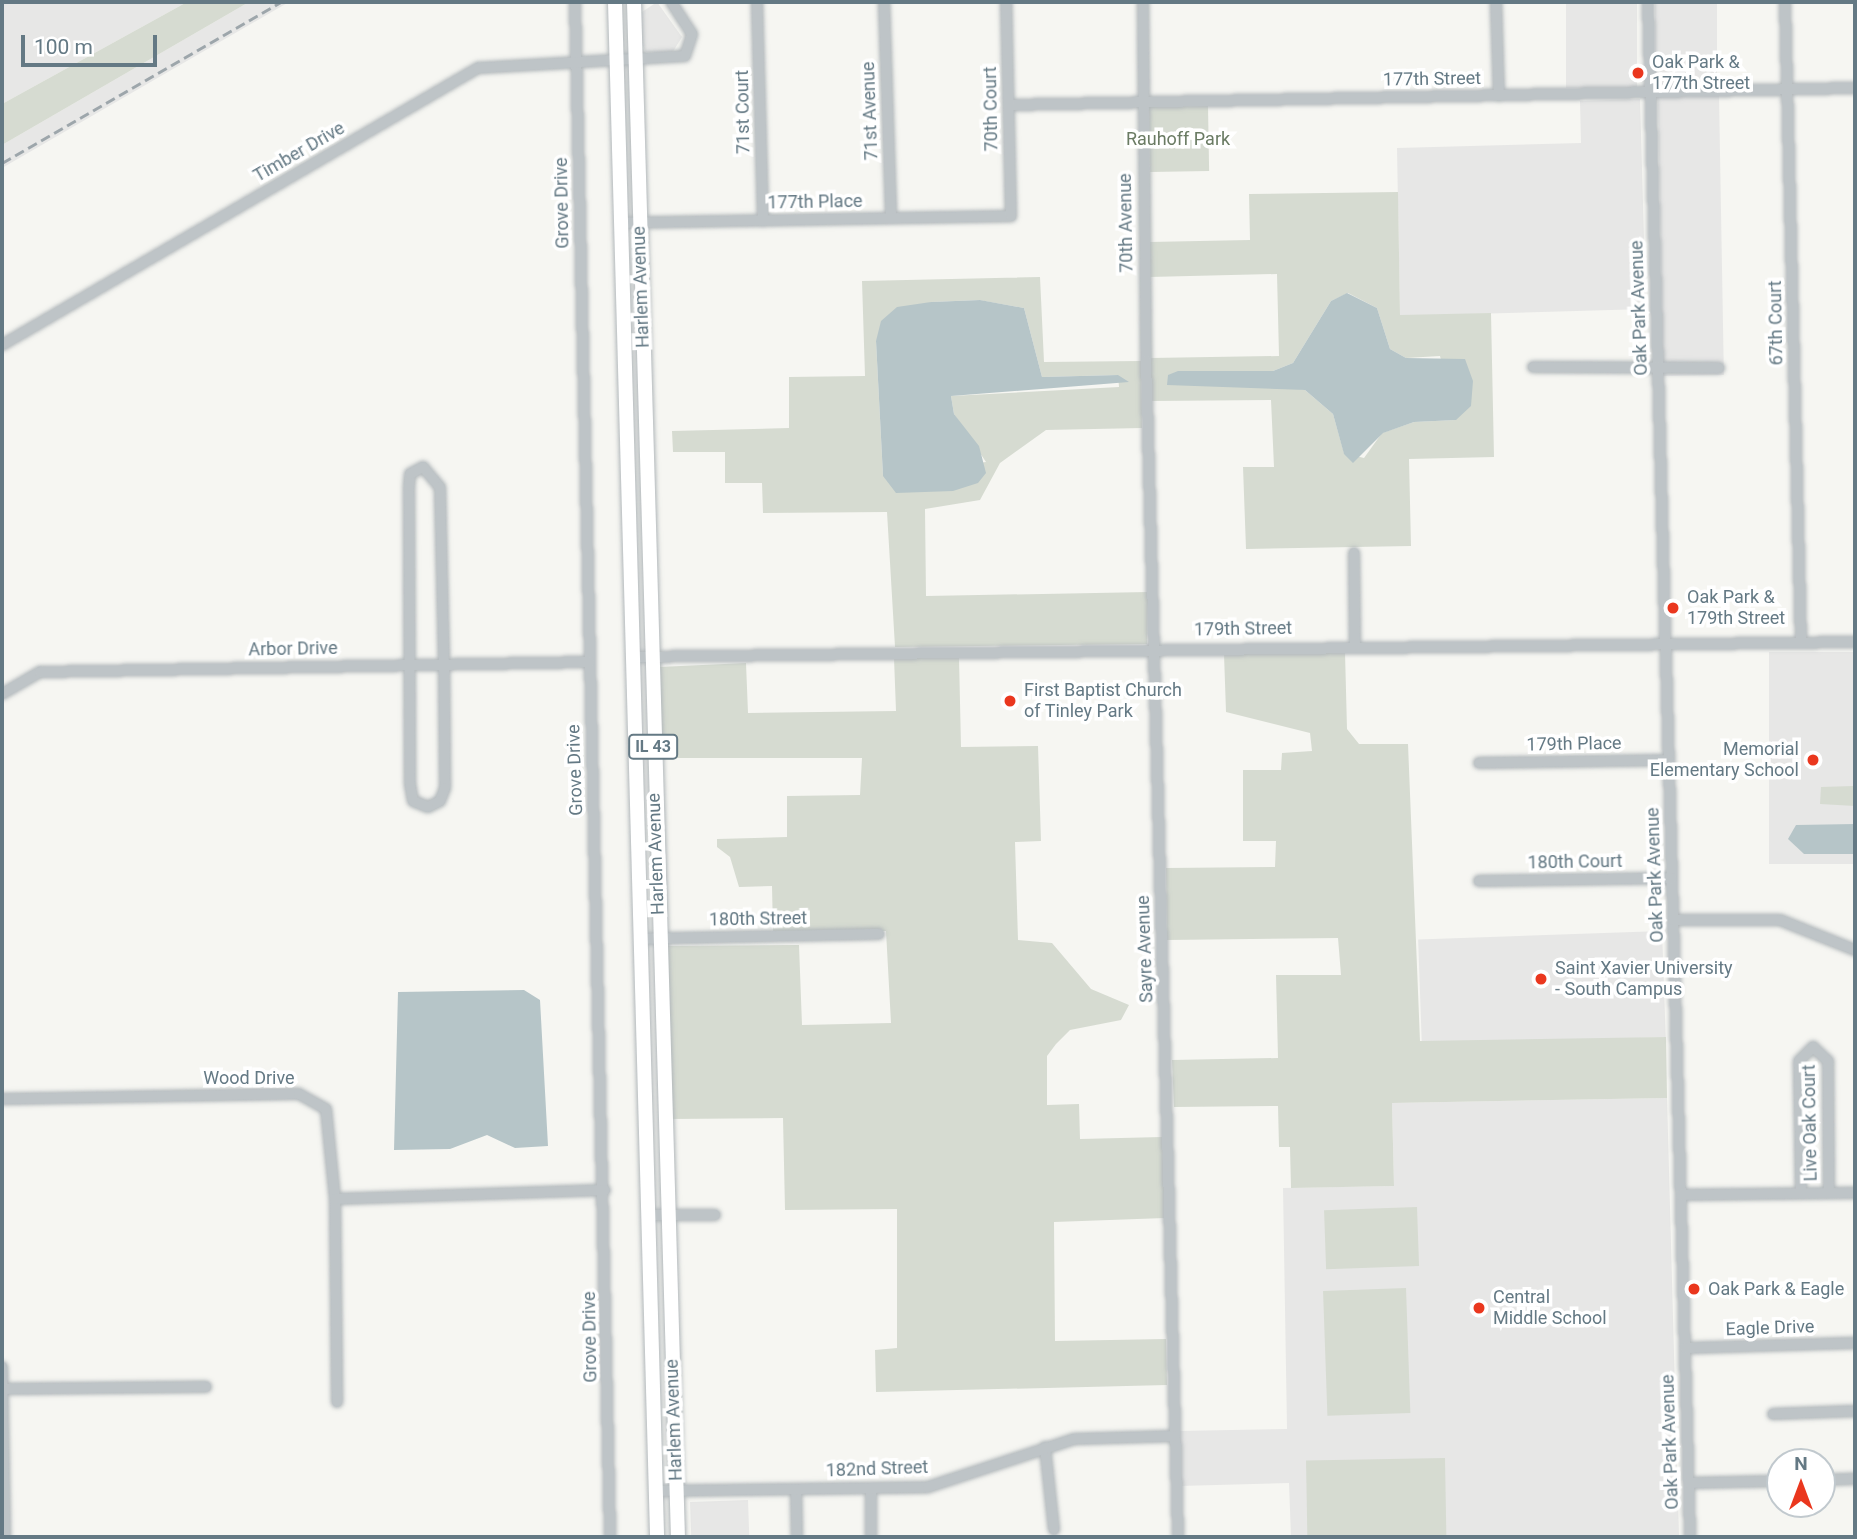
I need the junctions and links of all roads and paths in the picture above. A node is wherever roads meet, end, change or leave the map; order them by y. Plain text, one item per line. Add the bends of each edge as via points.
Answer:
1 (575, 2) edge
2 (615, 2) edge
3 (634, 2) edge
4 (671, 2) edge
5 (757, 2) edge
6 (884, 2) edge
7 (1006, 2) edge
8 (1143, 2) edge
9 (1496, 2) edge
10 (1648, 2) edge
11 (1785, 2) edge
12 (636, 59) junction
13 (576, 60) junction
14 (617, 60) junction
15 (1855, 89) edge
16 (1787, 90) junction
17 (1651, 93) junction
18 (1499, 96) junction
19 (1146, 103) junction
20 (1009, 105) junction
21 (1012, 216) joint
22 (891, 218) junction
23 (763, 221) junction
24 (619, 223) junction
25 (639, 223) junction
26 (2, 345) edge
27 (1146, 360) joint
28 (1658, 365) junction
29 (1533, 367) dead end
30 (1719, 368) dead end
31 (623, 386) junction
32 (644, 386) junction
33 (1354, 553) dead end
34 (1855, 642) edge
35 (1666, 643) junction
36 (1801, 643) junction
37 (1355, 646) junction
38 (1154, 648) junction
39 (631, 657) junction
40 (651, 657) junction
41 (590, 662) junction
42 (409, 664) junction
43 (444, 664) junction
44 (2, 694) edge
45 (1669, 760) junction
46 (1479, 763) dead end
47 (1672, 878) junction
48 (1479, 881) dead end
49 (1674, 920) junction
50 (879, 934) dead end
51 (659, 938) junction
52 (639, 939) junction
53 (1855, 950) edge
54 (2, 1099) edge
55 (605, 1190) junction
56 (1829, 1193) junction
57 (1855, 1193) edge
58 (1801, 1194) junction
59 (1681, 1195) junction
60 (335, 1199) junction
61 (715, 1214) dead end
62 (649, 1215) junction
63 (666, 1215) junction
64 (1855, 1343) edge
65 (1685, 1348) junction
66 (2, 1367) edge
67 (206, 1387) dead end
68 (3, 1389) edge
69 (337, 1402) dead end
70 (1855, 1411) edge
71 (1773, 1414) dead end
72 (1175, 1436) junction
73 (1045, 1447) junction
74 (1855, 1479) edge
75 (1836, 1480) edge
76 (1766, 1481) edge
77 (1689, 1483) junction
78 (871, 1488) junction
79 (796, 1489) junction
80 (676, 1491) junction
81 (656, 1492) junction
82 (1055, 1530) dead end
83 (5, 1537) edge
84 (610, 1537) edge
85 (657, 1537) edge
86 (678, 1537) edge
87 (797, 1537) edge
88 (871, 1537) edge
89 (1178, 1537) edge
90 (1690, 1537) edge

1 - 13 street, Grove Drive
2 - 14 main road, Harlem Avenue / IL 43
3 - 12 main road, Harlem Avenue / IL 43
4 - 12 street, Timber Drive via 692,34 689,51 671,60
5 - 23 street, 71st Court
6 - 22 street, 71st Avenue
7 - 20 street, 70th Court
8 - 19 street, 70th Avenue
9 - 18 street
10 - 17 street, Oak Park Avenue
11 - 16 street, 67th Court
12 - 14 street, Timber Drive
12 - 25 main road, Harlem Avenue / IL 43
13 - 14 street, Timber Drive
13 - 26 street, Timber Drive via 478,68
13 - 41 street, Grove Drive
14 - 24 main road, Harlem Avenue / IL 43
15 - 16 street, 177th Street
16 - 17 street, 177th Street
16 - 36 street, 67th Court
17 - 18 street, 177th Street
17 - 28 street, Oak Park Avenue
18 - 19 street, 177th Street
19 - 20 street, 177th Street
19 - 27 street, 70th Avenue
20 - 21 street, 70th Court
21 - 22 street, 177th Place
22 - 23 street, 177th Place
23 - 25 street, 177th Place
24 - 25 street, 177th Place
24 - 31 main road, Harlem Avenue / IL 43
25 - 32 main road, Harlem Avenue / IL 43
27 - 38 street, Sayre Avenue
28 - 29 street
28 - 30 street
28 - 35 street, Oak Park Avenue
31 - 32 main road
31 - 39 main road, Harlem Avenue / IL 43
32 - 40 main road, Harlem Avenue / IL 43
33 - 37 street
34 - 36 street, 179th Street
35 - 36 street, 179th Street
35 - 37 street, 179th Street
35 - 45 street, Oak Park Avenue
37 - 38 street, 179th Street
38 - 40 street, 179th Street
38 - 72 street, Sayre Avenue
39 - 40 street, 179th Street
39 - 52 main road, Harlem Avenue / IL 43
40 - 51 main road, Harlem Avenue / IL 43
41 - 43 street, Arbor Drive
41 - 55 street, Grove Drive
42 - 43 street, Arbor Drive
42 - 43 street via 410,784 413,802 428,807 445,788
42 - 43 street via 409,486 411,474 424,467 440,487
42 - 44 street, Arbor Drive via 40,673
45 - 46 street, 179th Place
45 - 47 street, Oak Park Avenue
47 - 48 street, 180th Court
47 - 49 street, Oak Park Avenue
49 - 53 street via 1780,920
49 - 59 street, Oak Park Avenue
50 - 51 street, 180th Street
51 - 52 street, 180th Street
51 - 63 main road, Harlem Avenue / IL 43
52 - 62 main road, Harlem Avenue / IL 43
54 - 60 street, Wood Drive via 299,1094 326,1109
55 - 60 street
55 - 84 street, Grove Drive
56 - 57 street
56 - 58 street
56 - 58 street, Live Oak Court via 1828,1061 1813,1047 1799,1061
58 - 59 street
59 - 65 street, Oak Park Avenue
60 - 69 street, Wood Drive
61 - 63 street
62 - 63 street
62 - 81 main road, Harlem Avenue / IL 43
63 - 80 main road, Harlem Avenue / IL 43
64 - 65 street, Eagle Drive
65 - 77 street, Oak Park Avenue
66 - 68 street
67 - 68 street
68 - 83 street
70 - 71 street
72 - 73 street, 182nd Street via 1074,1439
72 - 89 street, Sayre Avenue
73 - 78 street, 182nd Street via 959,1480
73 - 82 street
74 - 75 street
76 - 77 street
77 - 90 street, Oak Park Avenue
78 - 79 street, 182nd Street
78 - 88 street
79 - 80 street, 182nd Street
79 - 87 street
80 - 81 street, 182nd Street
80 - 86 main road, Harlem Avenue / IL 43
81 - 85 main road, Harlem Avenue / IL 43

